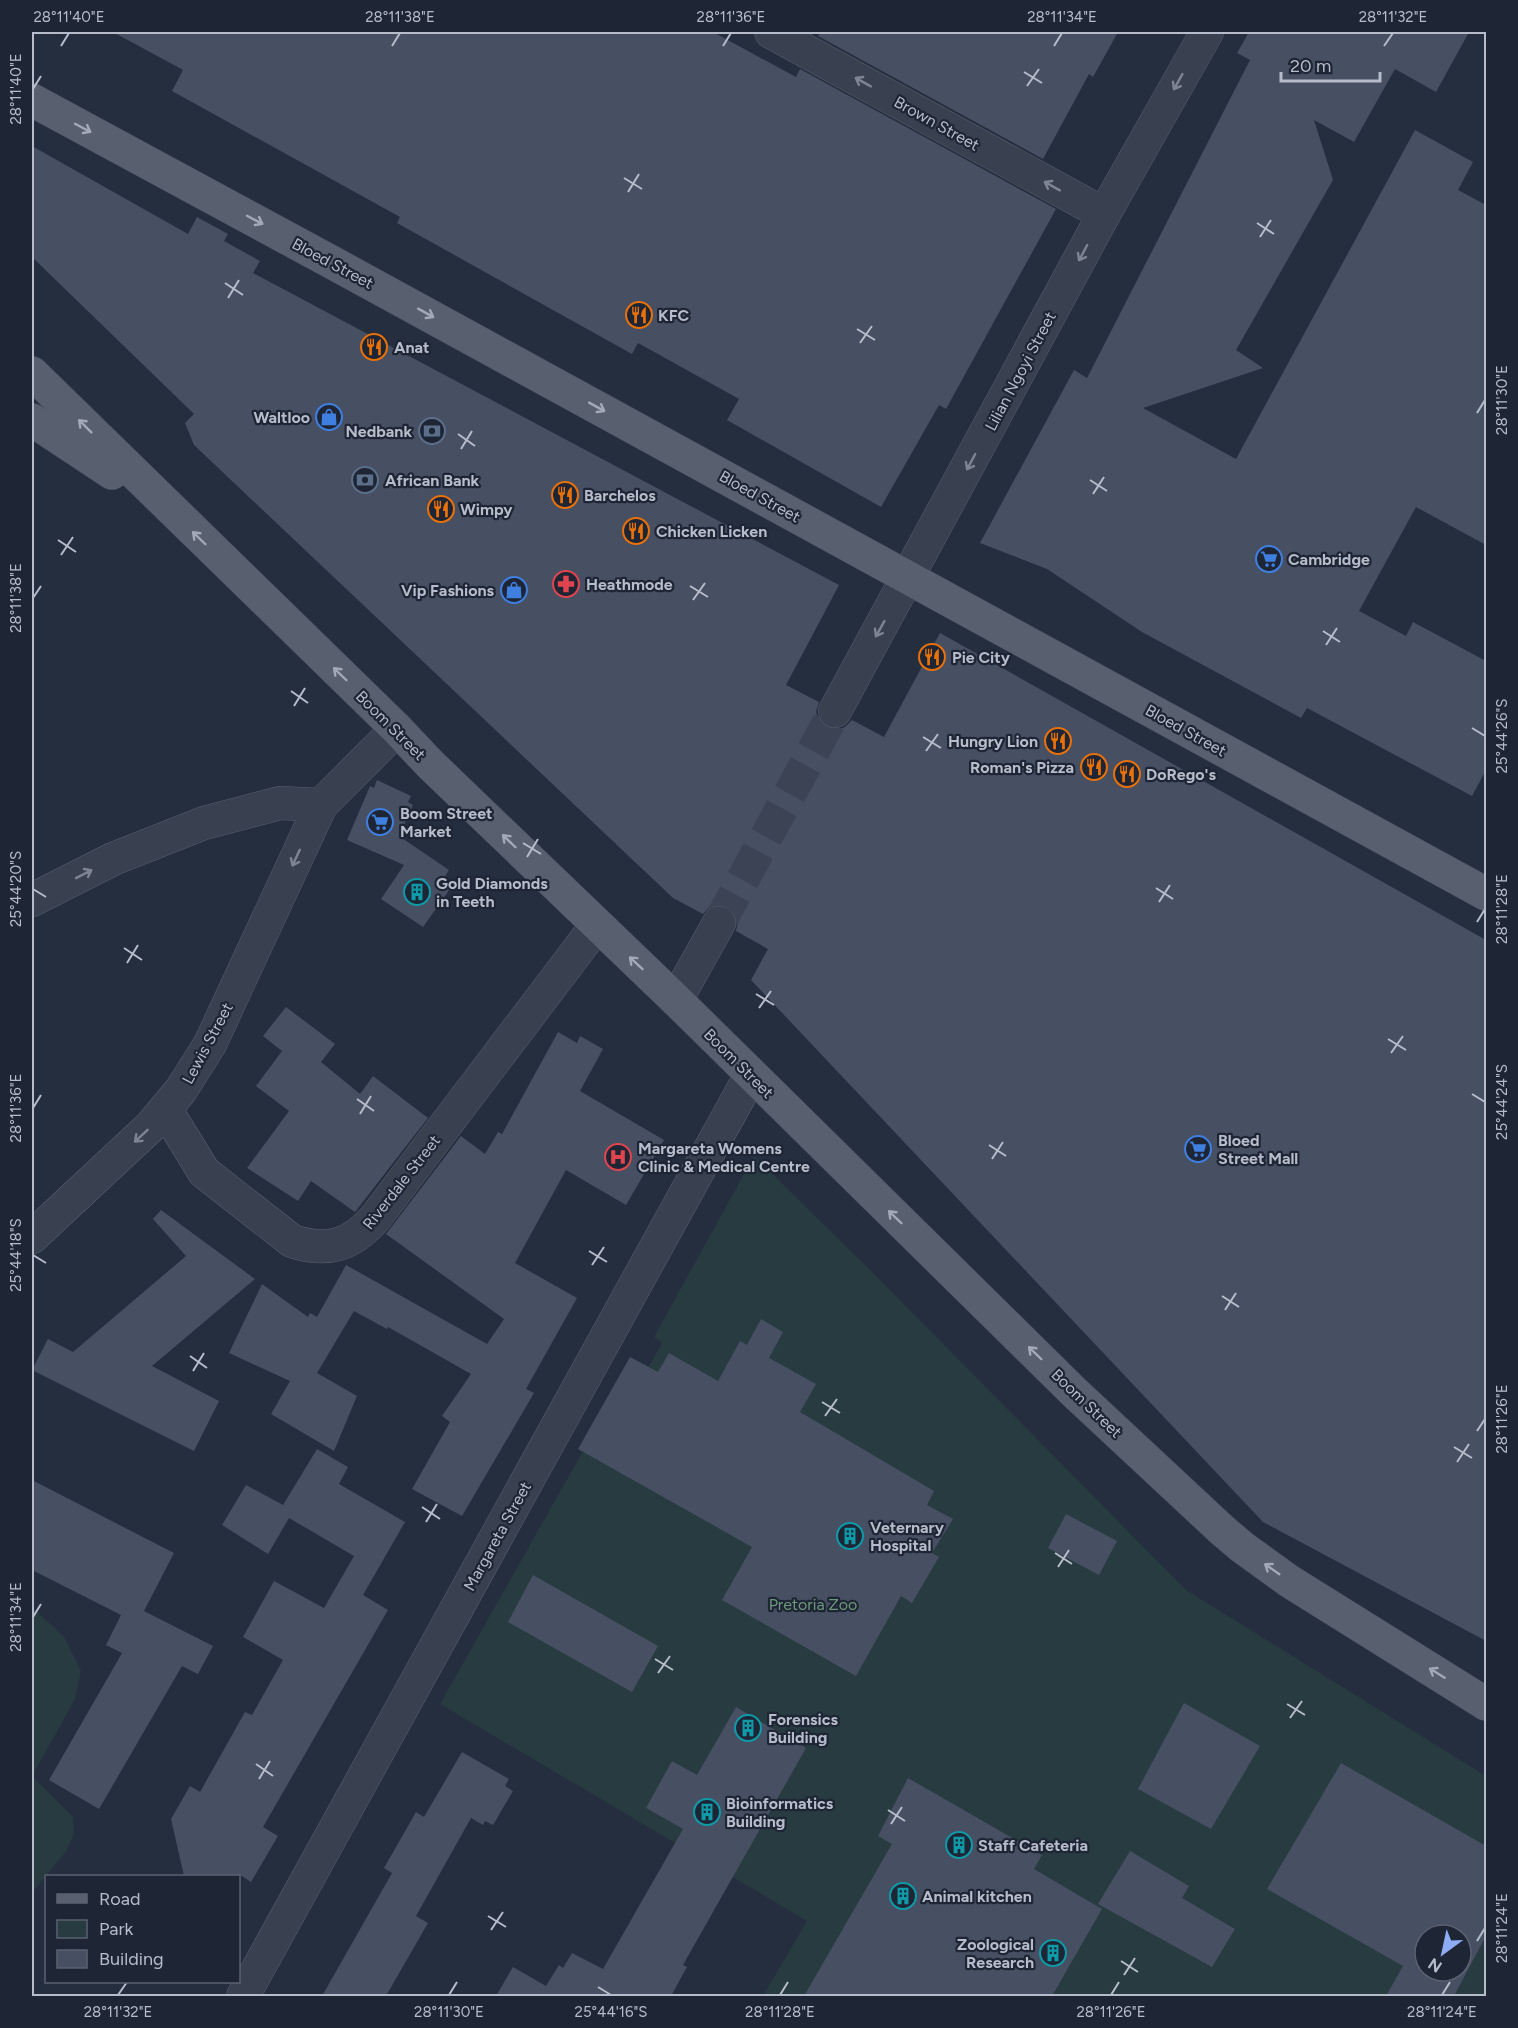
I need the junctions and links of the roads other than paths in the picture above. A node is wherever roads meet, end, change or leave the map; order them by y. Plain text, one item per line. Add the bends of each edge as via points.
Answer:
1 (771, 32) edge
2 (1207, 32) edge
3 (32, 100) edge
4 (1104, 214) junction
5 (32, 373) edge
6 (32, 420) edge
7 (171, 512) junction
8 (908, 577) junction
9 (835, 711) tunnel mouth
10 (397, 729) junction
11 (321, 805) junction
12 (1486, 894) edge
13 (32, 900) edge
14 (719, 922) tunnel mouth
15 (597, 925) junction
16 (676, 1000) junction
17 (751, 1075) junction
18 (166, 1110) junction
19 (32, 1238) edge
20 (1486, 1704) edge
21 (243, 1996) edge

4 -> 1 street, Brown Street
2 -> 4 street, Lilian Ngoyi Street
3 -> 8 main road, Bloed Street
4 -> 8 street, Lilian Ngoyi Street
7 -> 5 main road, Boom Street
6 - 7 main road
10 -> 7 main road, Boom Street
8 -> 9 street, Lilian Ngoyi Street
8 - 12 main road, Bloed Street
10 - 11 street, Lewis Street
15 -> 10 main road, Boom Street
13 -> 11 street via 113,859 204,823 280,803
11 -> 18 street, Lewis Street via 210,1044
14 - 16 street
16 -> 15 main road, Boom Street
15 - 18 street, Riverdale Street via 375,1217 350,1240 320,1247 292,1241 204,1172
16 - 17 main road, Boom Street
20 -> 17 main road, Boom Street via 1289,1581 1222,1530 1067,1385
17 - 21 street, Margareta Street
18 -> 19 street, Lewis Street

